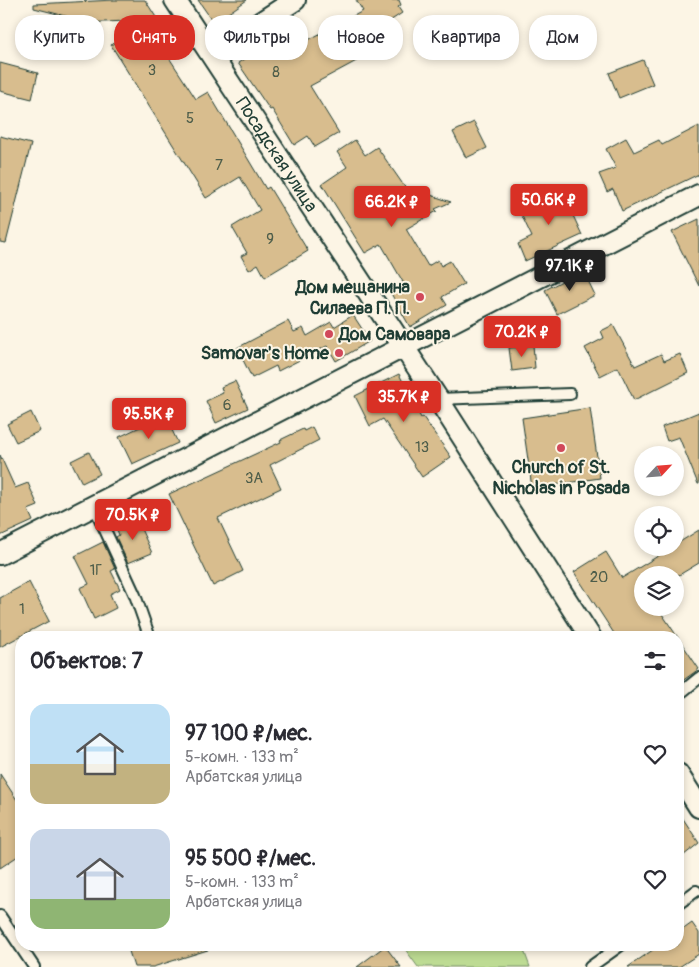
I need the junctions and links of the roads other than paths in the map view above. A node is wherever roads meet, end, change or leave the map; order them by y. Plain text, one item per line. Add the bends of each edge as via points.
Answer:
1 (175, 0) edge
2 (295, 0) edge
3 (272, 15) edge
4 (205, 44) edge
5 (216, 60) edge
6 (699, 194) edge
7 (403, 345) junction
8 (570, 394) dead end
9 (438, 399) junction
10 (94, 506) junction
11 (0, 554) edge
12 (148, 631) edge
13 (586, 631) edge
14 (699, 678) edge
15 (684, 690) edge
16 (684, 783) edge
17 (699, 807) edge
18 (696, 891) dead end
19 (684, 900) edge
20 (0, 916) edge
21 (15, 938) edge
22 (23, 951) edge
23 (612, 951) edge
24 (34, 967) edge
25 (590, 967) edge

1 - 4 street, Посадская улица
2 - 3 street
5 - 7 street, Посадская улица
6 - 7 street
7 - 9 street, Посадская улица
7 - 10 street
8 - 9 lane
9 - 13 street, Посадская улица
10 - 11 street
10 - 12 lane via 135,595
14 - 15 lane
16 - 17 street
18 - 19 lane
20 - 21 lane
22 - 24 lane
23 - 25 lane

